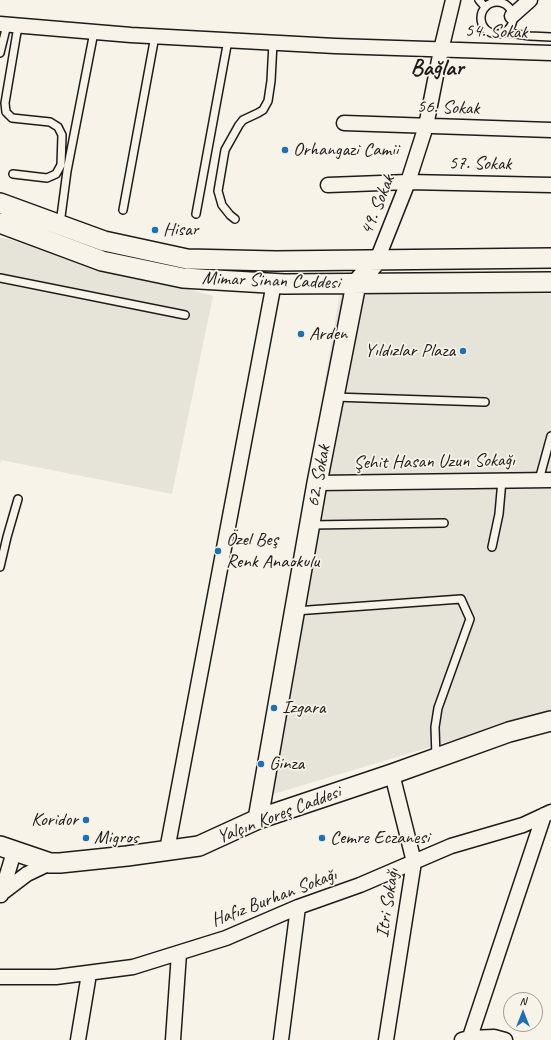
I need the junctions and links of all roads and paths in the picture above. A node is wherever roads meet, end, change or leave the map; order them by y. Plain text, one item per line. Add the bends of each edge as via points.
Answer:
1 (453, 0) edge
2 (479, 0) edge
3 (530, 0) edge
4 (485, 7) junction
5 (512, 16) junction
6 (8, 25) edge
7 (94, 32) junction
8 (502, 32) junction
9 (155, 36) junction
10 (551, 37) edge
11 (228, 40) junction
12 (273, 43) junction
13 (441, 50) junction
14 (0, 53) edge
15 (551, 53) edge
16 (344, 123) dead end
17 (426, 126) junction
18 (551, 130) edge
19 (13, 174) dead end
20 (408, 182) junction
21 (328, 185) dead end
22 (551, 185) edge
23 (0, 202) edge
24 (123, 210) dead end
25 (196, 214) dead end
26 (235, 219) dead end
27 (0, 223) edge
28 (60, 225) junction
29 (551, 258) edge
30 (377, 260) junction
31 (0, 278) edge
32 (551, 282) edge
33 (274, 283) junction
34 (356, 284) junction
35 (185, 315) dead end
36 (334, 397) junction
37 (485, 402) dead end
38 (551, 436) edge
39 (502, 480) junction
40 (545, 480) edge
41 (318, 483) junction
42 (18, 500) dead end
43 (444, 523) dead end
44 (310, 525) junction
45 (492, 547) dead end
46 (0, 567) edge
47 (295, 611) junction
48 (551, 720) edge
49 (436, 758) junction
50 (392, 774) junction
51 (548, 814) edge
52 (258, 819) junction
53 (7, 849) edge
54 (167, 850) junction
55 (414, 862) junction
56 (50, 863) junction
57 (1, 893) edge
58 (298, 907) junction
59 (179, 953) junction
60 (89, 974) junction
61 (0, 978) edge
62 (467, 1039) edge
63 (78, 1040) edge
64 (173, 1040) edge
65 (281, 1040) edge
66 (386, 1040) edge
67 (505, 1040) edge

1 - 13 street, 49. Sokak
2 - 4 lane
3 - 5 street
4 - 5 lane via 494,2 504,4
4 - 8 lane via 481,17 484,27 492,33
5 - 8 lane via 510,26
6 - 7 street, 54. Sokak
6 - 14 lane
6 - 19 lane via 6,112 12,118 50,122 58,127 62,135 61,165 56,174 47,178
7 - 9 street, 54. Sokak
7 - 28 lane via 67,171
8 - 10 lane
9 - 11 street, 54. Sokak
9 - 24 lane
11 - 12 street, 54. Sokak
11 - 25 lane
12 - 13 street, 54. Sokak
12 - 26 lane via 268,101 263,110 243,120 225,150 218,191 222,205
13 - 15 street, 54. Sokak
13 - 17 street, 49. Sokak
16 - 17 street, 56. Sokak
17 - 18 street, 56. Sokak
17 - 20 street, 49. Sokak
20 - 21 street, 57. Sokak
20 - 22 street, 57. Sokak
20 - 30 street, 49. Sokak
23 - 28 street, Mimar Sinan Caddesi
27 - 33 street, Mimar Sinan Caddesi via 102,262 183,278
28 - 30 street, Mimar Sinan Caddesi via 104,241 187,259 276,262
29 - 30 street, Mimar Sinan Caddesi
30 - 34 street
31 - 35 lane
32 - 34 street, Mimar Sinan Caddesi
33 - 34 street, Mimar Sinan Caddesi
33 - 54 street
34 - 36 street, 62. Sokak
36 - 37 lane
36 - 41 street, 62. Sokak
38 - 40 lane
39 - 40 street, Şehit Hasan Uzun Sokağı
39 - 41 street, Şehit Hasan Uzun Sokağı
39 - 45 lane
41 - 44 street, 62. Sokak
42 - 46 lane
43 - 44 lane
44 - 47 street, 62. Sokak
47 - 49 lane via 461,599 470,619 438,708 435,727
47 - 52 street, 62. Sokak
48 - 49 street, Yalçın Koreş Caddesi
49 - 50 street, Yalçın Koreş Caddesi
50 - 52 street, Yalçın Koreş Caddesi
50 - 55 street, Itri Sokağı
51 - 55 street, Hafız Burhan Sokağı via 523,825 451,846
51 - 62 street
52 - 54 street, Yalçın Koreş Caddesi via 199,846
53 - 56 street, Yalçın Koreş Caddesi
53 - 57 street
54 - 56 street, Yalçın Koreş Caddesi
55 - 58 street, Hafız Burhan Sokağı
55 - 66 street, Itri Sokağı
56 - 57 street via 27,874
58 - 59 street, Hafız Burhan Sokağı via 226,938
58 - 65 street
59 - 60 street, Hafız Burhan Sokağı via 133,967
59 - 64 street
60 - 61 street, Hafız Burhan Sokağı via 56,978
60 - 63 street
62 - 67 street via 494,1037

